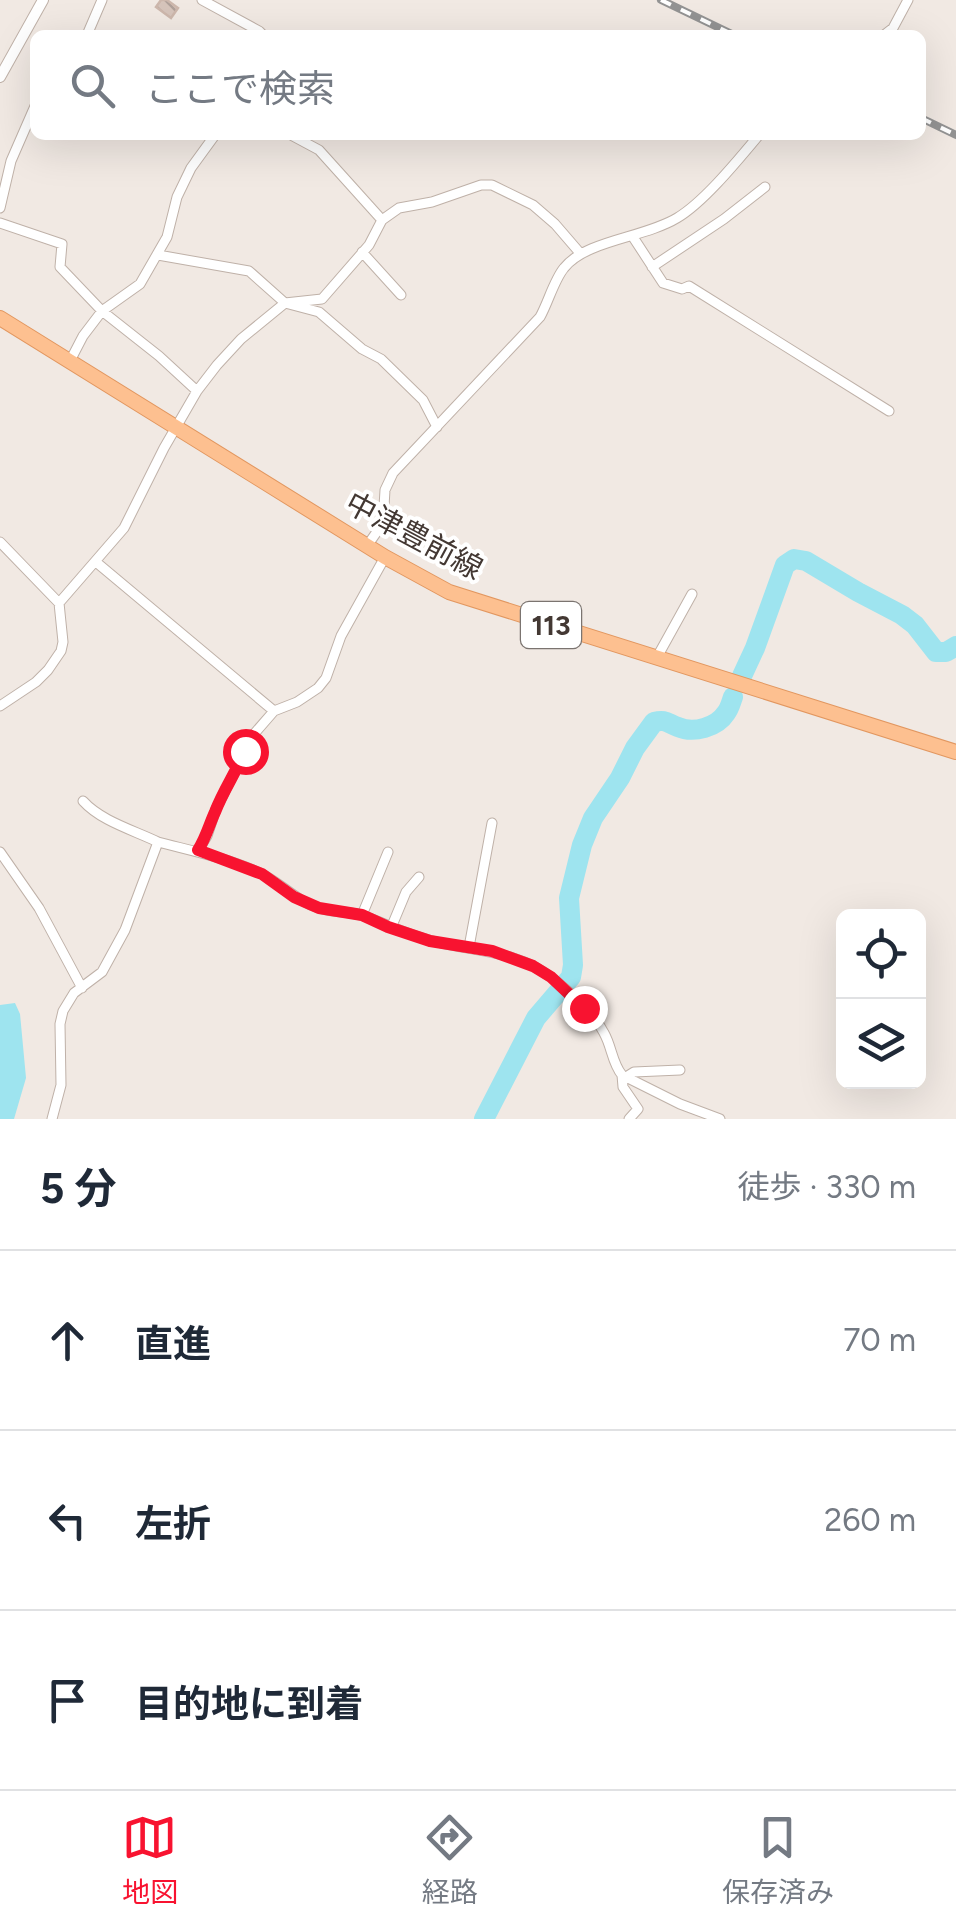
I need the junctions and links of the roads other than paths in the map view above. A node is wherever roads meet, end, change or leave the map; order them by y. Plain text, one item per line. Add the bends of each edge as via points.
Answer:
1 (42, 0) edge
2 (102, 0) edge
3 (204, 0) edge
4 (908, 0) edge
5 (89, 30) edge
6 (258, 30) edge
7 (890, 30) edge
8 (0, 77) edge
9 (30, 118) edge
10 (211, 140) edge
11 (300, 140) edge
12 (754, 140) edge
13 (765, 186) dead end
14 (0, 208) edge
15 (382, 220) junction
16 (0, 223) edge
17 (633, 237) junction
18 (362, 252) junction
19 (580, 253) junction
20 (158, 254) junction
21 (652, 267) junction
22 (402, 295) dead end
23 (285, 303) junction
24 (102, 311) junction
25 (0, 318) edge
26 (70, 360) junction
27 (197, 392) junction
28 (889, 411) dead end
29 (437, 426) junction
30 (175, 428) junction
31 (0, 542) edge
32 (367, 546) junction
33 (385, 557) junction
34 (96, 562) junction
35 (692, 594) dead end
36 (60, 602) junction
37 (656, 659) junction
38 (0, 706) edge
39 (274, 710) junction
40 (956, 752) edge
41 (83, 801) dead end
42 (492, 823) dead end
43 (158, 842) junction
44 (198, 850) junction
45 (0, 852) edge
46 (388, 852) dead end
47 (419, 876) dead end
48 (362, 915) junction
49 (391, 928) junction
50 (469, 948) junction
51 (82, 988) junction
52 (680, 1070) dead end
53 (624, 1076) junction
54 (638, 1109) junction
55 (52, 1119) edge
56 (630, 1119) edge
57 (648, 1119) edge
58 (720, 1119) edge

1 - 8 street
2 - 5 street
3 - 6 street
4 - 7 street
9 - 14 street
10 - 20 street via 191,168
11 - 15 street via 319,150
12 - 17 street via 680,217
13 - 21 street
15 - 18 street
15 - 19 street via 399,208 492,185 532,204
16 - 24 street via 62,244 60,267
17 - 19 street
17 - 21 street
18 - 22 street
18 - 23 street via 322,299
19 - 29 street via 562,270 540,317
20 - 23 street via 250,271
20 - 24 street via 140,284
21 - 28 street via 663,283 689,286
23 - 27 street via 241,339
23 - 29 street via 319,312 381,359 423,400
24 - 26 street
24 - 27 street
25 - 26 main road, 中津豊前線 / 113
26 - 30 main road, 中津豊前線 / 113
27 - 30 street
29 - 32 street via 393,473 383,524
30 - 32 main road, 中津豊前線 / 113
30 - 34 street via 124,528
31 - 36 street
32 - 33 main road, 中津豊前線 / 113
33 - 37 main road, 中津豊前線 / 113 via 450,592
33 - 39 street via 340,636 326,678 297,702
34 - 36 street
34 - 39 street
35 - 37 street
36 - 38 street via 61,651 36,682
37 - 40 main road, 中津豊前線 / 113
39 - 44 street via 254,734
41 - 43 street via 106,820
42 - 50 street
43 - 44 street
43 - 51 street via 125,930 102,972
44 - 48 street via 262,874 319,908
45 - 51 street
46 - 48 street
47 - 49 street
48 - 49 street
49 - 50 street
50 - 53 street via 551,977 604,1033
51 - 55 street via 61,1017 61,1085
52 - 53 street
53 - 54 street via 623,1087
53 - 58 street
54 - 56 street
54 - 57 street

